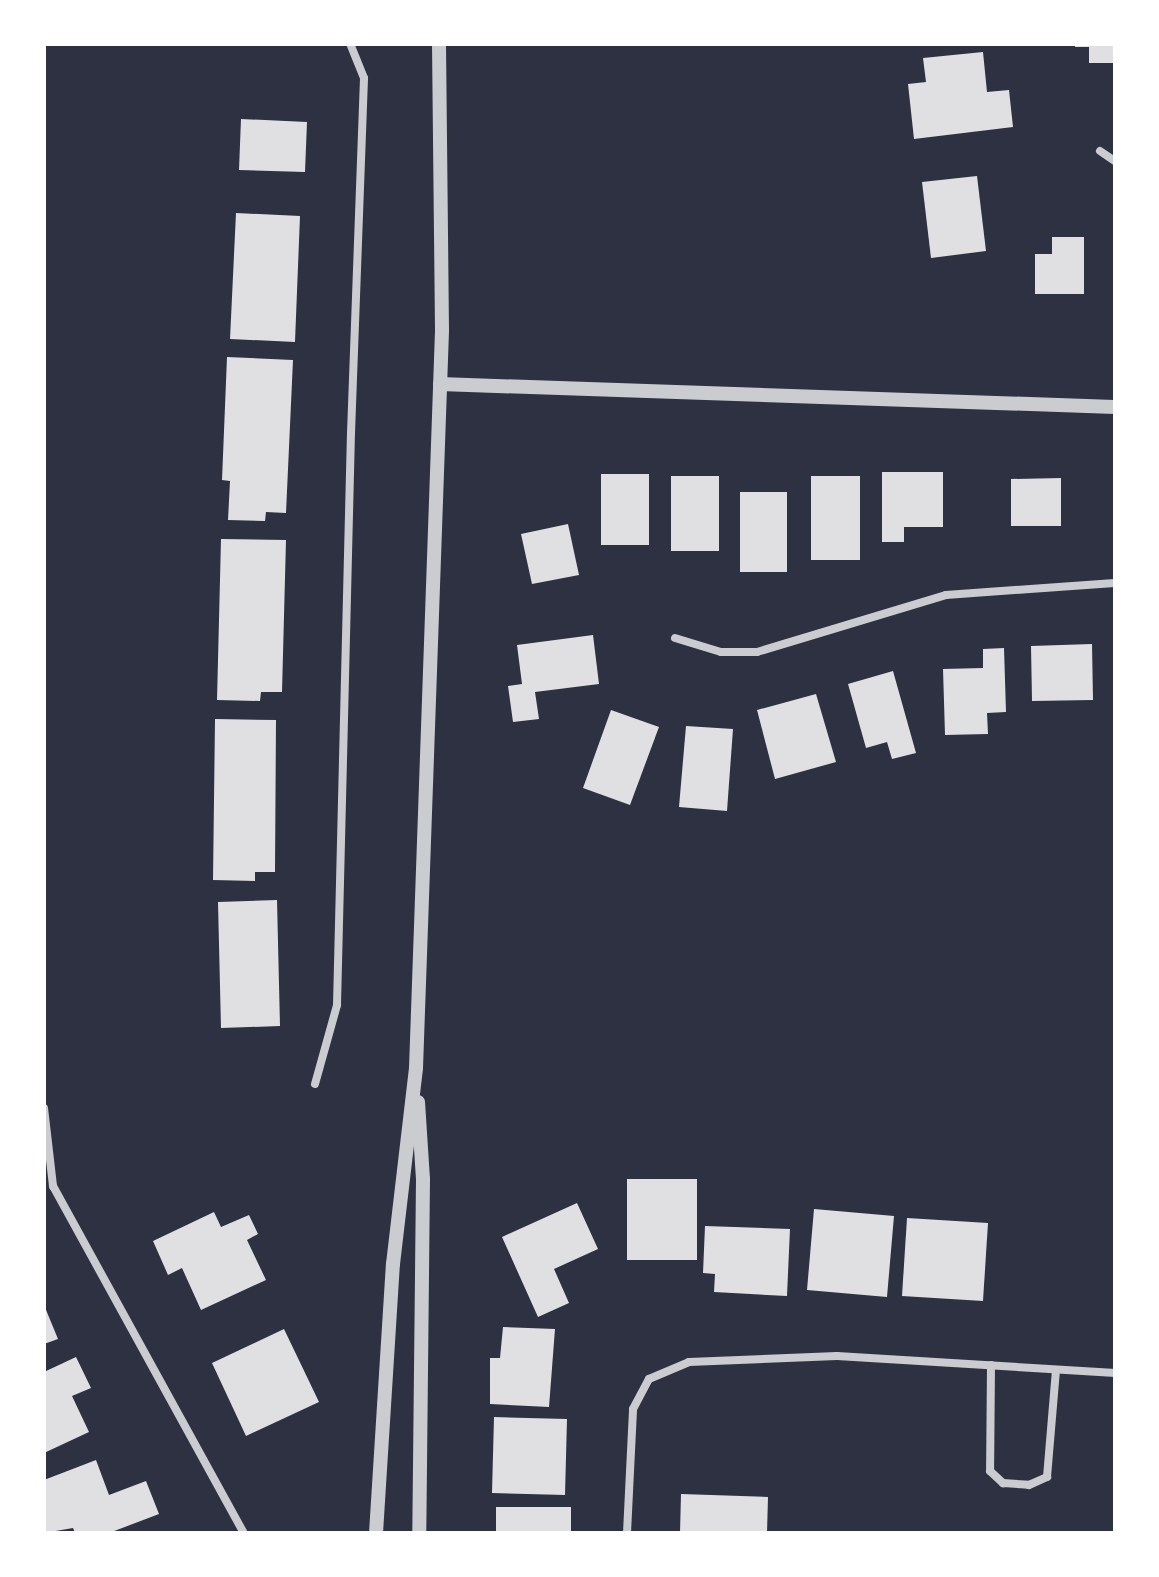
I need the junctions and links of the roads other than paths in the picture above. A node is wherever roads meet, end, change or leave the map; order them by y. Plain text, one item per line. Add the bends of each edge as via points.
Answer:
1 (350, 44) edge
2 (439, 44) edge
3 (1100, 151) dead end
4 (1115, 161) edge
5 (440, 384) junction
6 (1115, 407) edge
7 (1115, 583) edge
8 (675, 638) dead end
9 (416, 1068) junction
10 (315, 1084) dead end
11 (44, 1108) edge
12 (991, 1365) junction
13 (1056, 1370) junction
14 (1115, 1373) edge
15 (244, 1533) edge
16 (376, 1533) edge
17 (419, 1533) edge
18 (627, 1533) edge

1 - 10 street via 364,78 337,1005
2 - 5 street
3 - 4 street
5 - 6 street
5 - 9 street
7 - 8 street via 946,595 757,652 721,652
9 - 16 street via 393,1264
9 - 17 street via 423,1179
11 - 15 street via 53,1186
12 - 13 street
12 - 13 street via 990,1471 1003,1483 1029,1485 1047,1477
12 - 18 street via 837,1356 689,1362 649,1379 633,1409
13 - 14 street

